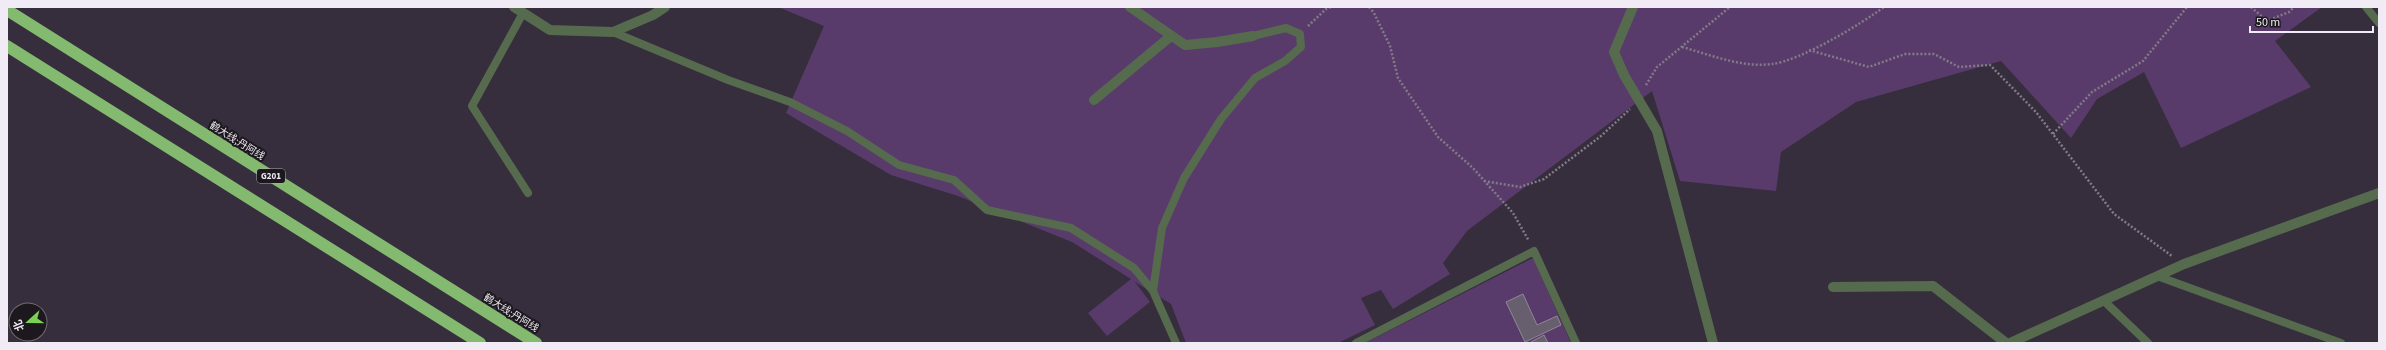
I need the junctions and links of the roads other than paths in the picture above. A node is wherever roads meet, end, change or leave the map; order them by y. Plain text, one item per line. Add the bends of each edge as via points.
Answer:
1 (514, 7) edge
2 (665, 7) edge
3 (1130, 7) edge
4 (1633, 7) edge
5 (2366, 7) edge
6 (7, 10) edge
7 (523, 13) junction
8 (2379, 23) edge
9 (613, 32) junction
10 (1171, 36) junction
11 (1252, 36) joint
12 (7, 46) edge
13 (1094, 100) dead end
14 (528, 193) dead end
15 (2379, 193) edge
16 (2157, 276) junction
17 (1832, 287) dead end
18 (1153, 291) junction
19 (2103, 300) junction
20 (480, 343) edge
21 (536, 343) edge
22 (1176, 343) edge
23 (1356, 343) edge
24 (1576, 343) edge
25 (1713, 343) edge
26 (2006, 343) edge
27 (2010, 343) edge
28 (2148, 343) edge
29 (2341, 343) edge

1 - 7 street
2 - 9 street via 653,15
3 - 10 street
4 - 25 street via 1614,52 1624,75 1657,131
5 - 8 lane
6 - 21 highway, 鹤大线;丹阿线 / G201
7 - 9 street via 550,30
7 - 14 lane via 472,106
9 - 18 lane via 728,80 790,102 847,131 899,165 954,180 987,210 1071,228 1134,268
10 - 11 street via 1185,45
10 - 13 street
11 - 18 lane via 1286,28 1300,34 1301,47 1285,61 1255,78 1221,119 1184,178 1162,228
12 - 20 highway
15 - 16 street
16 - 19 street
16 - 29 lane
17 - 26 street via 1933,286
18 - 22 lane
19 - 27 street
19 - 28 lane
23 - 24 lane via 1534,251

